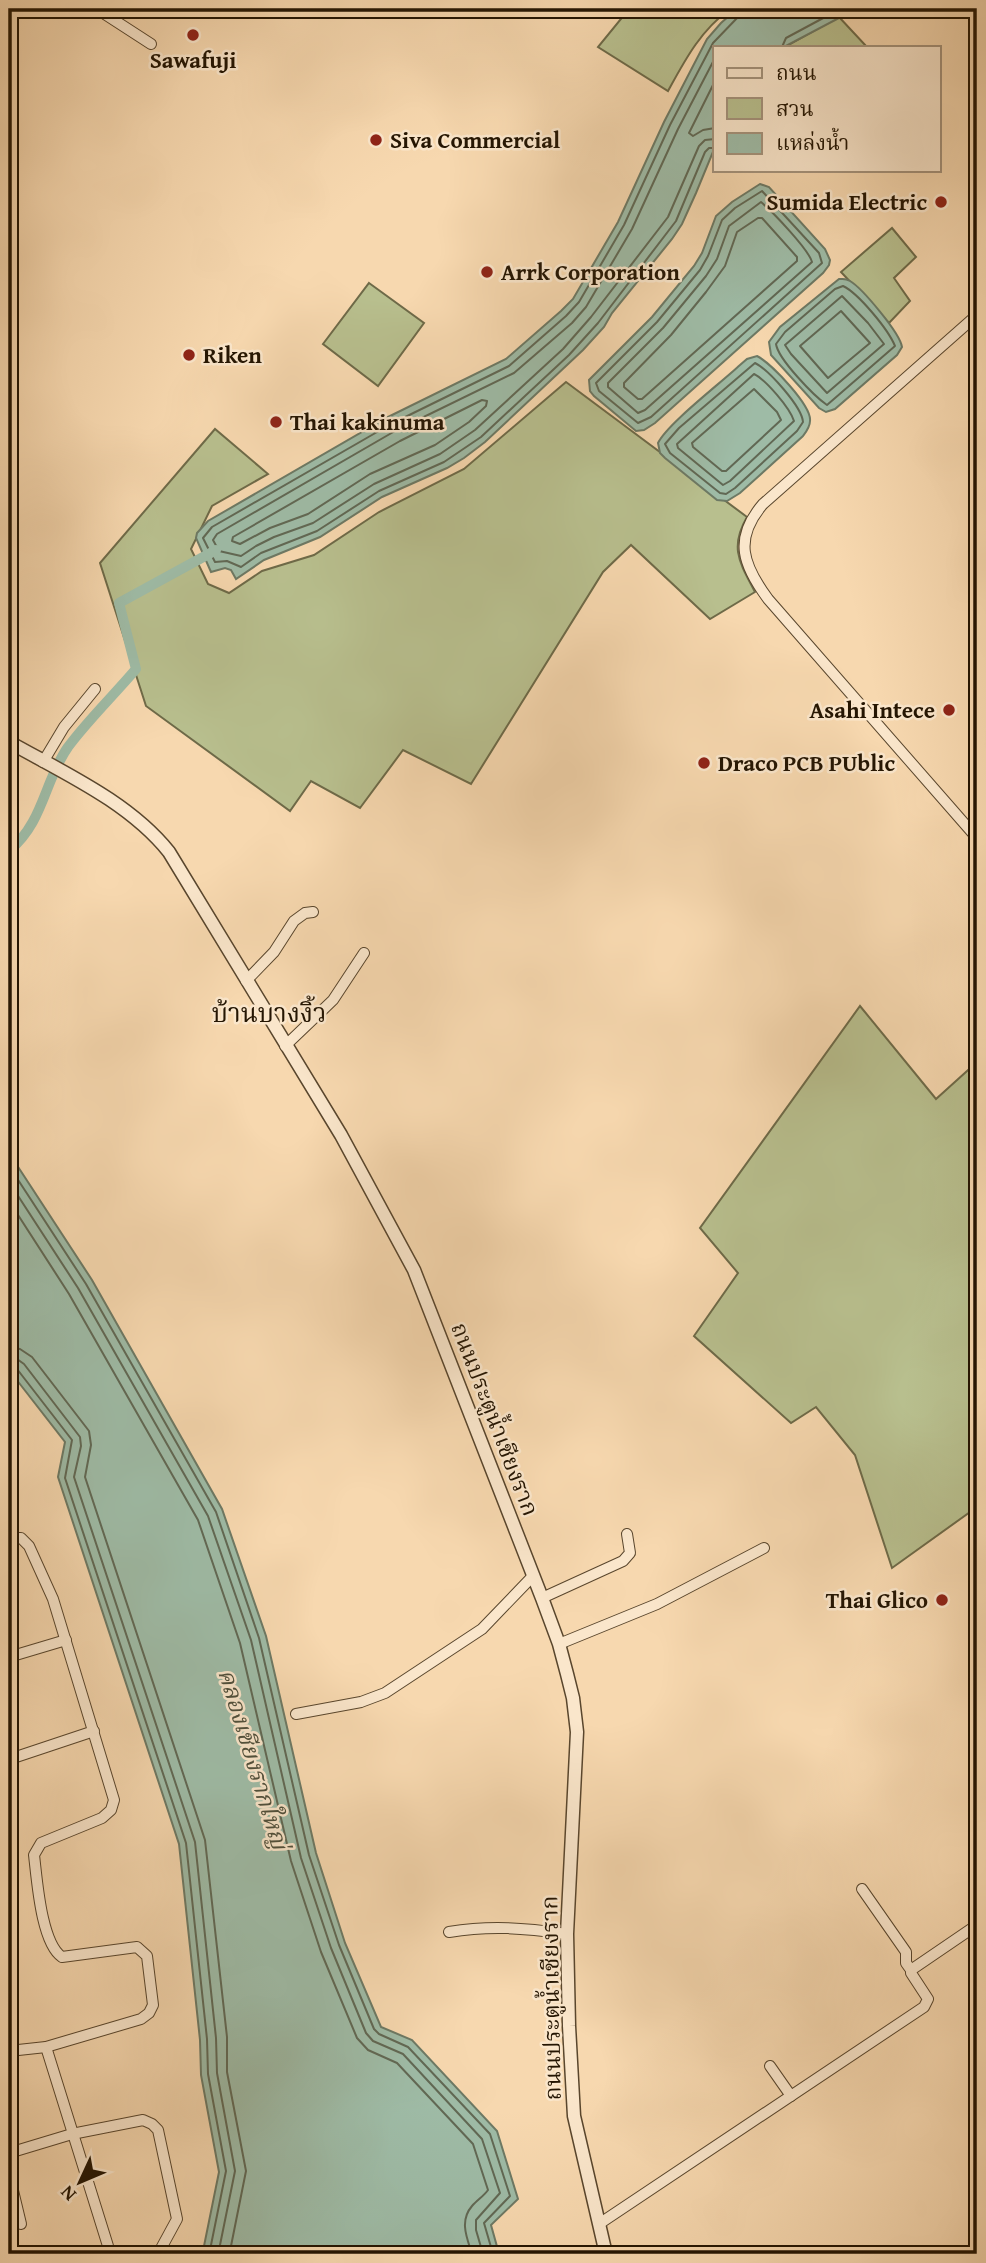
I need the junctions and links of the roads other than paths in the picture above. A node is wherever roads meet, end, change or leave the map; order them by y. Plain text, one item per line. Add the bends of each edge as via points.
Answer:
1 (97, 9) edge
2 (151, 44) dead end
3 (977, 315) edge
4 (95, 689) dead end
5 (9, 743) edge
6 (45, 763) junction
7 (977, 838) edge
8 (313, 912) dead end
9 (364, 953) dead end
10 (246, 981) junction
11 (285, 1046) junction
12 (627, 1534) dead end
13 (9, 1538) edge
14 (764, 1548) dead end
15 (532, 1577) junction
16 (542, 1598) junction
17 (66, 1640) junction
18 (559, 1644) junction
19 (9, 1657) edge
20 (296, 1714) dead end
21 (94, 1731) junction
22 (16, 1757) dead end
23 (862, 1889) dead end
24 (977, 1925) edge
25 (449, 1932) dead end
26 (568, 1934) junction
27 (911, 1970) junction
28 (46, 2047) junction
29 (9, 2051) edge
30 (770, 2066) dead end
31 (791, 2095) junction
32 (72, 2134) junction
33 (9, 2153) edge
34 (9, 2174) edge
35 (20, 2224) dead end
36 (599, 2224) junction
37 (108, 2246) dead end
38 (158, 2254) edge
39 (606, 2254) edge

1 - 2 street
3 - 7 street via 763,503 749,522 744,544 755,582 768,599
4 - 6 street via 64,727
5 - 6 street, ถนนประตูน้ำเชียงราก
6 - 10 street, ถนนประตูน้ำเชียงราก via 154,834
8 - 10 street via 294,921 274,953
9 - 11 street via 333,1000
10 - 11 street, ถนนประตูน้ำเชียงราก
11 - 15 street, ถนนประตูน้ำเชียงราก via 341,1135 414,1270
12 - 16 street via 630,1553 623,1561
13 - 17 street via 21,1538 29,1546
14 - 18 street via 657,1604
15 - 16 street, ถนนประตูน้ำเชียงราก
15 - 20 street via 482,1629 385,1693
16 - 18 street, ถนนประตูน้ำเชียงราก
17 - 19 street
17 - 21 street
18 - 26 street, ถนนประตูน้ำเชียงราก via 577,1732
21 - 22 street
21 - 28 street via 114,1800 111,1810 36,1848 40,1909 53,1947 62,1956 136,1947 142,1951 147,1956 153,2005 141,2019
23 - 27 street via 906,1952
24 - 27 street
25 - 26 street via 509,1926
26 - 36 street, ถนนประตูน้ำเชียงราก via 575,2116
27 - 31 street via 928,1999 926,2005
28 - 29 street
28 - 32 street
30 - 31 street
31 - 36 street
32 - 33 street
32 - 37 street
32 - 38 street via 143,2120 158,2130 177,2219
34 - 35 street
36 - 39 street, ถนนประตูน้ำเชียงราก

